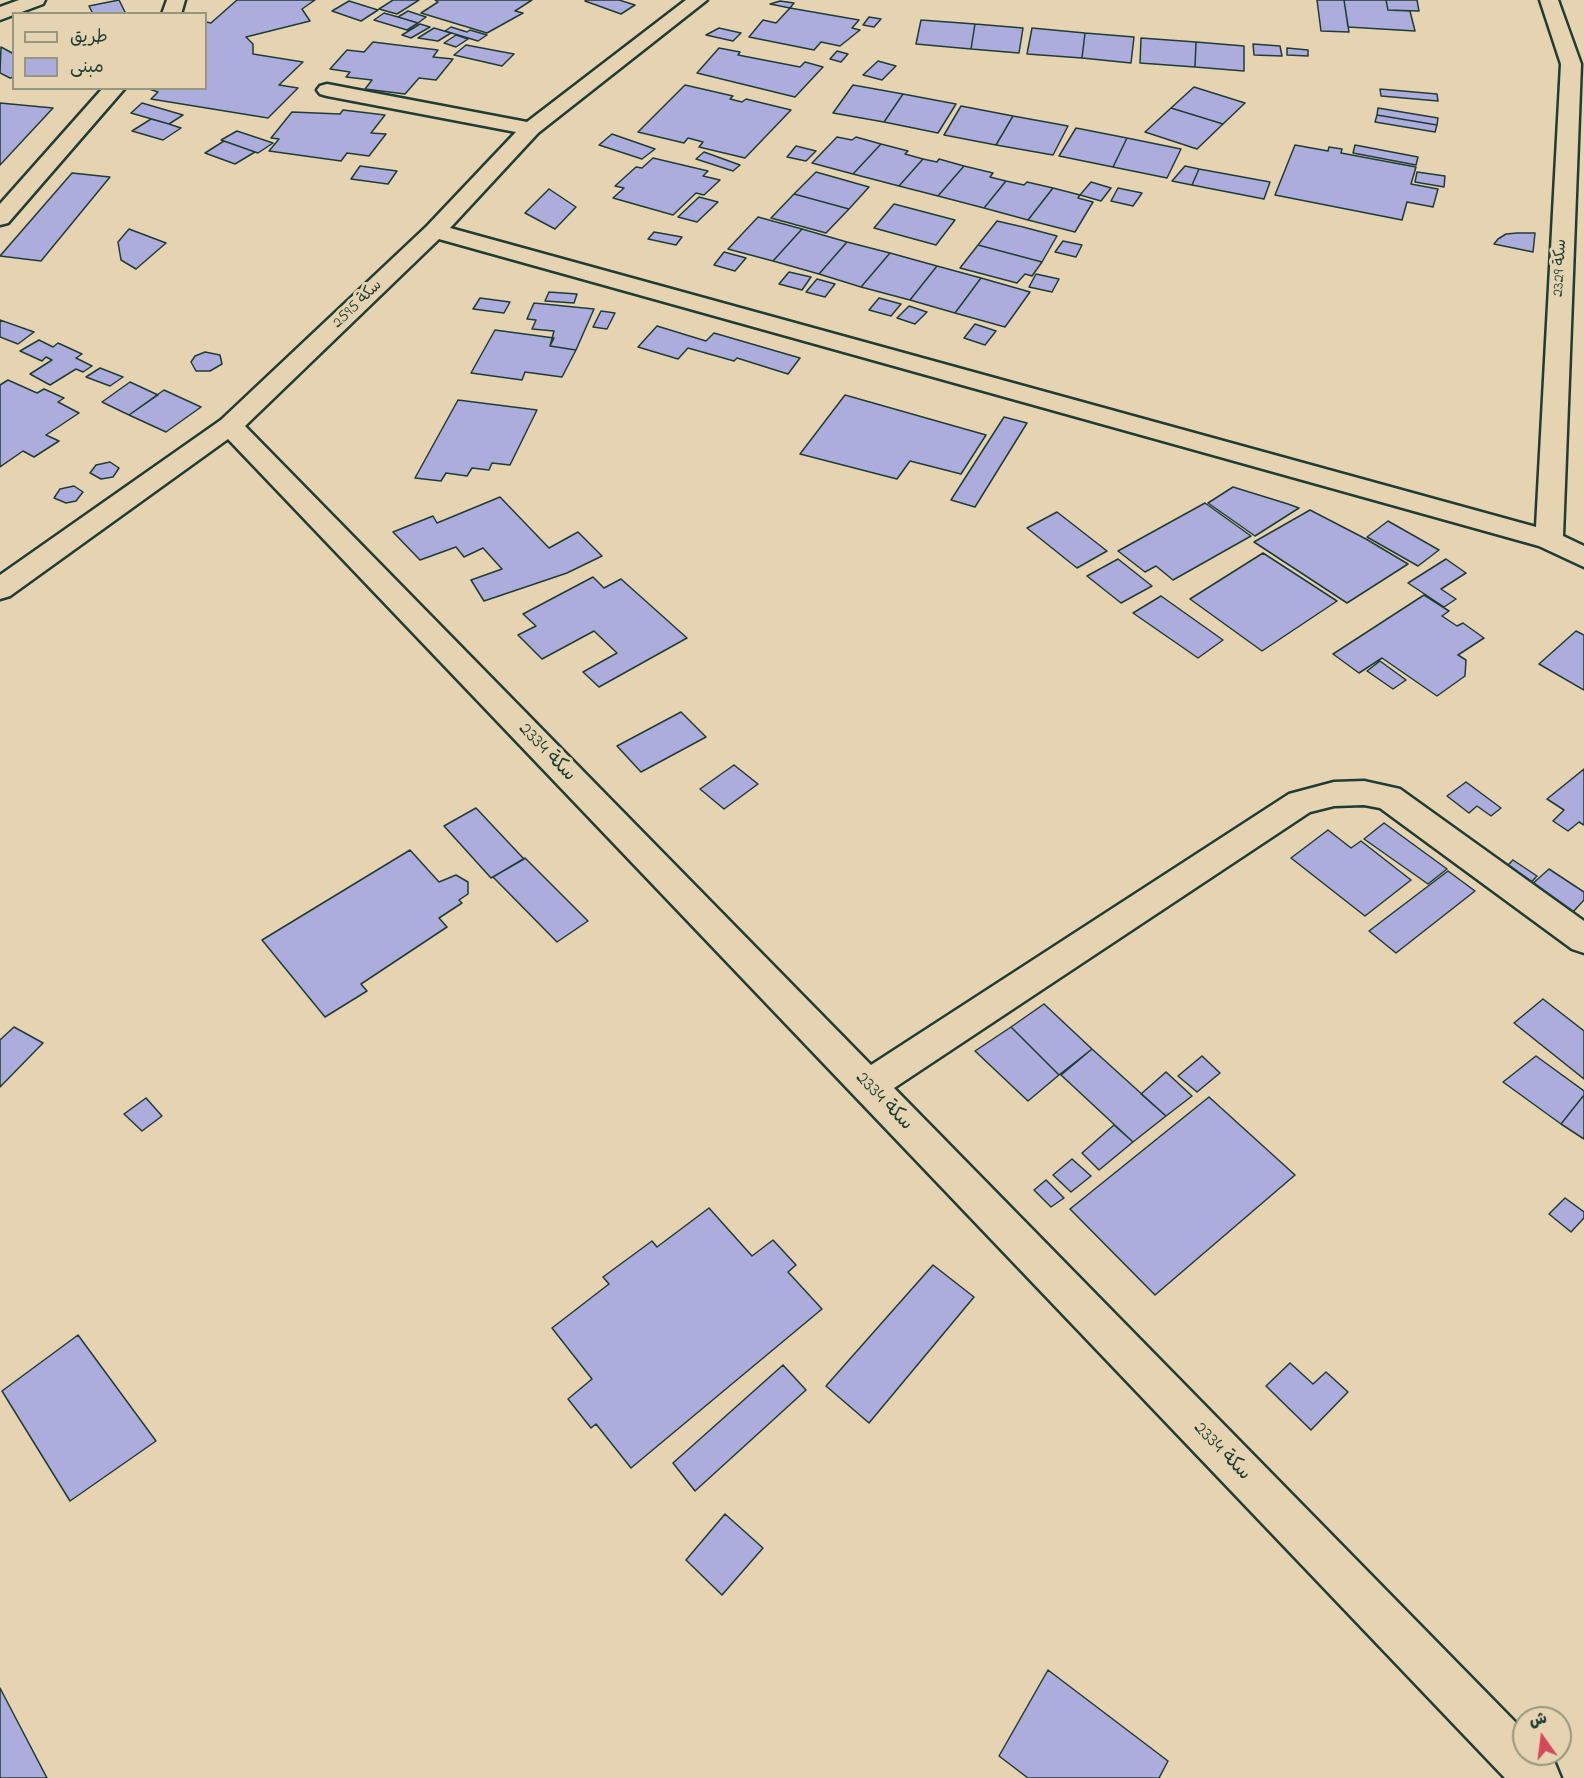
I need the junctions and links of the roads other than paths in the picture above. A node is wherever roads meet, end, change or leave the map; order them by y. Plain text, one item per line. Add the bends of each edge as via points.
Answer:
1 (36, 0) edge
2 (698, 0) edge
3 (1549, 0) edge
4 (0, 14) edge
5 (114, 90) edge
6 (327, 90) dead end
7 (531, 129) junction
8 (0, 218) edge
9 (435, 231) junction
10 (230, 426) junction
11 (1549, 540) junction
12 (1584, 558) edge
13 (0, 590) edge
14 (1584, 939) edge
15 (868, 1086) junction
16 (1537, 1778) edge

1 - 4 street
2 - 7 street, سكة 2595
3 - 11 street, سكة 2329 via 1571,64
5 - 8 street
6 - 7 street
7 - 9 street, سكة 2595
9 - 10 street, سكة 2595
9 - 11 street
10 - 13 street, سكة 2595
10 - 15 street, سكة 2334
11 - 12 street
14 - 15 street via 1389,798 1364,793 1334,794 1299,803
15 - 16 street, سكة 2334

